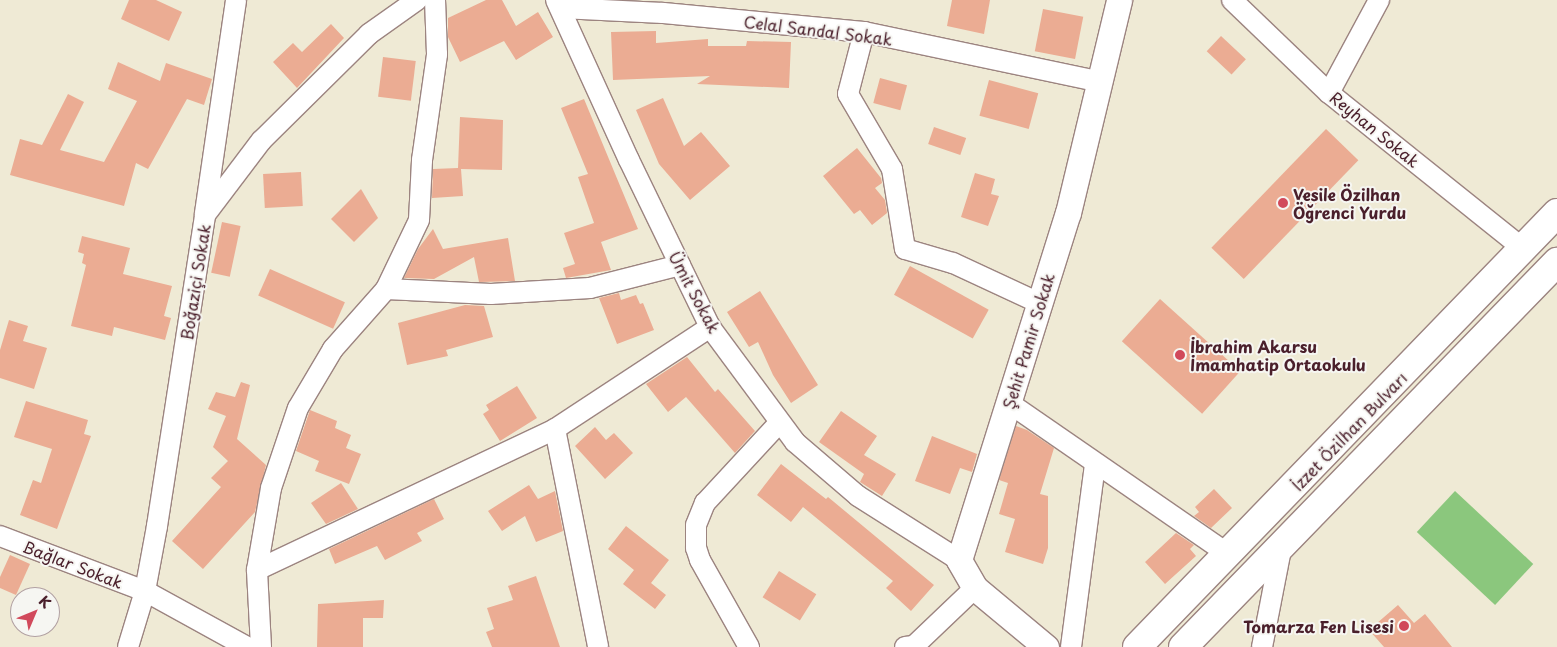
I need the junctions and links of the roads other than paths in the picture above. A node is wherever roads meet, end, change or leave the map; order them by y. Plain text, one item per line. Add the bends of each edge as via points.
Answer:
1 (417, 0) edge
2 (435, 0) edge
3 (1119, 0) edge
4 (1232, 0) edge
5 (1380, 0) edge
6 (230, 2) edge
7 (558, 4) edge
8 (864, 32) junction
9 (1100, 82) junction
10 (1329, 92) junction
11 (1557, 213) edge
12 (205, 215) junction
13 (1525, 250) junction
14 (680, 265) junction
15 (1554, 270) edge
16 (386, 289) junction
17 (1039, 304) junction
18 (710, 327) junction
19 (1008, 403) junction
20 (780, 422) junction
21 (555, 429) junction
22 (1096, 465) junction
23 (0, 536) edge
24 (1281, 548) junction
25 (1229, 555) junction
26 (959, 560) junction
27 (257, 570) junction
28 (974, 588) junction
29 (145, 591) junction
30 (128, 647) edge
31 (247, 647) edge
32 (261, 647) edge
33 (598, 647) edge
34 (749, 647) edge
35 (905, 647) edge
36 (1046, 647) edge
37 (1071, 647) edge
38 (1137, 647) edge
39 (1183, 647) edge
40 (1262, 647) edge

1 - 12 street, Boğaziçi Sokak via 369,34 261,141
2 - 16 street via 437,54 422,160 419,220
3 - 9 street, Şehit Pamir Sokak
4 - 10 street, Reyhan Sokak
5 - 10 street
6 - 12 street
7 - 8 street, Celal Sandal Sokak
7 - 14 street, Ümit Sokak
8 - 9 street, Celal Sandal Sokak
8 - 17 street via 848,94 892,169 905,249 953,263
9 - 17 street, Şehit Pamir Sokak via 1068,213
10 - 13 street, Reyhan Sokak
11 - 13 main road, İzzet Özilhan Bulvarı
12 - 29 street, Boğaziçi Sokak
13 - 15 main road
13 - 25 main road, İzzet Özilhan Bulvarı
14 - 16 street via 590,288 491,294
14 - 18 street, Ümit Sokak
15 - 24 main road, İzzet Özilhan Bulvarı
16 - 27 street via 333,349 298,408 272,488
17 - 19 street, Şehit Pamir Sokak
18 - 20 street, Ümit Sokak
18 - 21 street
19 - 22 street
19 - 26 street, Şehit Pamir Sokak
20 - 26 street, Ümit Sokak via 795,442 858,496
20 - 34 street via 704,503 696,525 696,548 700,560
21 - 27 street
21 - 33 street
22 - 25 street
22 - 37 street
23 - 29 street, Bağlar Sokak
24 - 39 main road, İzzet Özilhan Bulvarı
24 - 40 street
25 - 38 main road, İzzet Özilhan Bulvarı
26 - 28 street
27 - 32 street
28 - 35 street via 914,646
28 - 36 street
29 - 30 street, Boğaziçi Sokak
29 - 31 street, Bağlar Sokak

